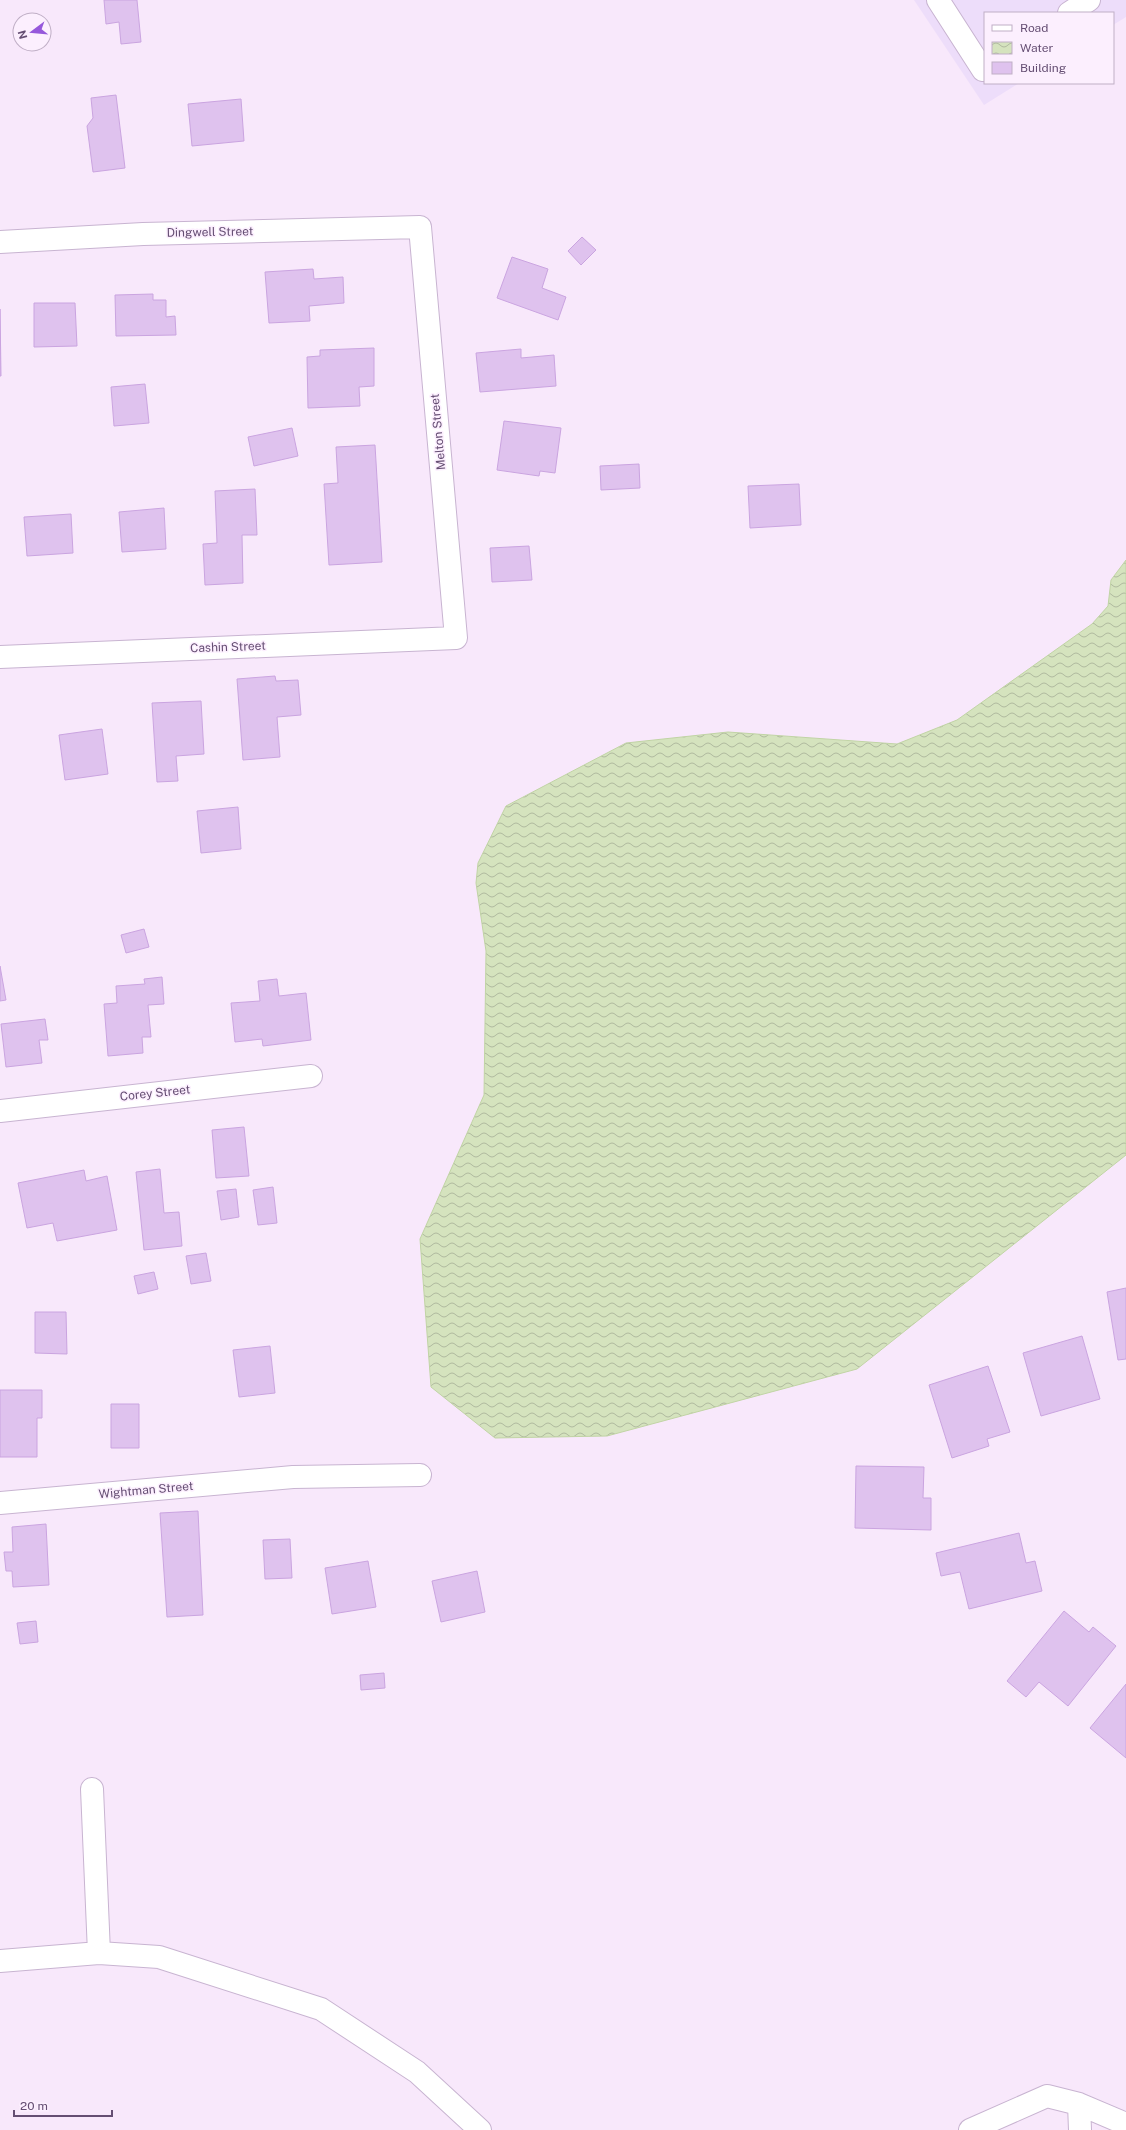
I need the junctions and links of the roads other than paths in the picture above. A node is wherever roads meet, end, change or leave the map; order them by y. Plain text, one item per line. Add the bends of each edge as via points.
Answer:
1 (938, 0) edge
2 (1089, 0) edge
3 (1071, 12) edge
4 (984, 69) edge
5 (420, 227) joint
6 (0, 242) edge
7 (456, 638) joint
8 (0, 657) edge
9 (311, 1076) dead end
10 (0, 1111) edge
11 (420, 1475) dead end
12 (0, 1503) edge
13 (92, 1789) dead end
14 (99, 1953) junction
15 (0, 1961) edge
16 (1080, 2104) junction
17 (1126, 2124) edge
18 (480, 2130) edge
19 (970, 2130) edge
20 (1080, 2130) edge

1 - 4 street
2 - 3 street
5 - 6 street, Dingwell Street via 143,234
5 - 7 street, Melton Street
7 - 8 street, Cashin Street
9 - 10 street, Corey Street
11 - 12 street, Wightman Street via 293,1477
13 - 14 street
14 - 15 street
14 - 18 street via 159,1957 321,2009 417,2072
16 - 17 street
16 - 19 street via 1047,2096
16 - 20 street

